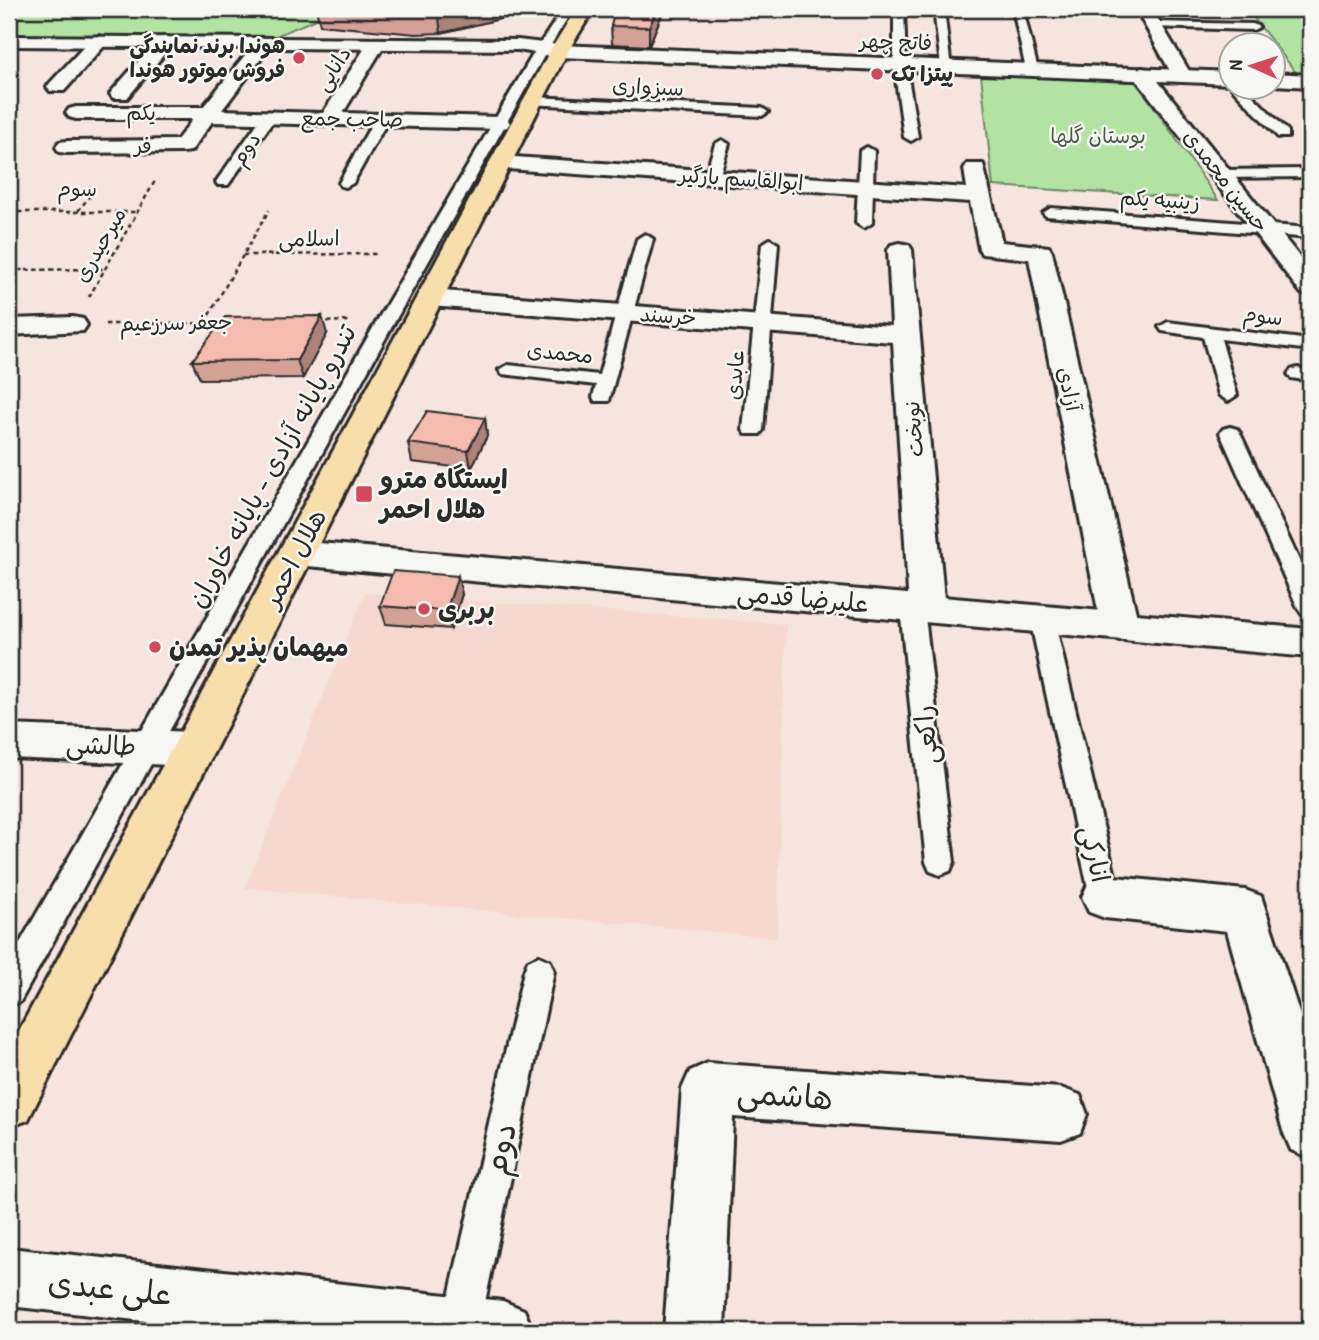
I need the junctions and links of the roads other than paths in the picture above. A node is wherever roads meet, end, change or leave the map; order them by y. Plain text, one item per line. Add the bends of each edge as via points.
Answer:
1 (568, 9) edge
2 (585, 9) edge
3 (899, 9) edge
4 (939, 9) edge
5 (1018, 9) edge
6 (1241, 10) edge
7 (1148, 17) edge
8 (9, 41) edge
9 (99, 41) junction
10 (165, 42) junction
11 (264, 43) junction
12 (376, 44) junction
13 (551, 50) junction
14 (900, 65) junction
15 (947, 66) junction
16 (1032, 70) junction
17 (1142, 74) junction
18 (1182, 76) junction
19 (1218, 80) edge
20 (1288, 80) edge
21 (1310, 81) edge
22 (57, 87) dead end
23 (120, 94) dead end
24 (533, 101) junction
25 (1252, 102) edge
26 (762, 111) dead end
27 (76, 113) dead end
28 (205, 114) junction
29 (269, 117) junction
30 (329, 119) junction
31 (381, 120) junction
32 (500, 122) junction
33 (1283, 134) dead end
34 (911, 137) dead end
35 (722, 144) dead end
36 (67, 147) dead end
37 (867, 151) dead end
38 (500, 163) junction
39 (1310, 173) edge
40 (1221, 174) junction
41 (712, 177) junction
42 (223, 181) dead end
43 (978, 182) joint
44 (346, 183) dead end
45 (866, 188) junction
46 (1051, 213) dead end
47 (864, 223) dead end
48 (1265, 229) junction
49 (1310, 233) edge
50 (645, 240) dead end
51 (770, 244) dead end
52 (900, 250) dead end
53 (1310, 287) edge
54 (430, 298) junction
55 (626, 313) junction
56 (762, 324) junction
57 (73, 325) road end
58 (9, 327) edge
59 (1168, 327) dead end
60 (1210, 332) junction
61 (907, 335) junction
62 (1310, 345) edge
63 (508, 370) dead end
64 (1228, 395) dead end
65 (753, 430) dead end
66 (1230, 433) dead end
67 (296, 553) junction
68 (1310, 608) edge
69 (919, 609) junction
70 (1042, 619) junction
71 (1120, 626) junction
72 (1310, 643) edge
73 (9, 741) edge
74 (146, 747) junction
75 (193, 749) junction
76 (940, 862) dead end
77 (1105, 897) joint
78 (539, 971) dead end
79 (9, 991) edge
80 (9, 1101) edge
81 (1061, 1114) dead end
82 (1310, 1131) edge
83 (9, 1276) edge
84 (475, 1330) edge
85 (694, 1331) edge

1 - 13 lane, تندرو پایانه آزادی - پایانه خاوران
2 - 13 main road, هلال احمر
3 - 14 lane
4 - 15 lane
5 - 16 lane
6 - 7 lane via 1256,32
7 - 18 street
8 - 9 street, فاتح چهر
9 - 10 street, فاتح چهر
9 - 22 street
10 - 11 street, فاتح چهر
10 - 23 street
11 - 12 street, فاتح چهر
11 - 28 street
12 - 13 street, فاتح چهر via 518,45
12 - 30 street, دانایی
13 - 14 street, فاتح چهر
13 - 24 main road, هلال احمر
13 - 32 lane, تندرو پایانه آزادی - پایانه خاوران
14 - 15 street, فاتح چهر
14 - 34 lane
15 - 16 street, فاتح چهر
16 - 17 street, فاتح چهر
17 - 18 street, فاتح چهر
17 - 40 street, حسین محمدی
18 - 19 street, فاتح چهر
20 - 21 street
24 - 26 lane, سبزواری
24 - 38 main road, هلال احمر
25 - 33 lane
27 - 28 street, یکم
28 - 29 street, صاحب جمع
28 - 36 street, فر via 183,146
29 - 30 street, صاحب جمع
29 - 42 lane, دوم
30 - 31 street, صاحب جمع
31 - 32 street, صاحب جمع
31 - 44 lane
32 - 74 lane, تندرو پایانه آزادی - پایانه خاوران
35 - 41 lane
37 - 45 lane
38 - 41 street, ابوالقاسم بارگیر
38 - 54 main road, هلال احمر
39 - 40 lane
40 - 48 street, حسین محمدی
41 - 45 street, ابوالقاسم بارگیر
43 - 45 street, ابوالقاسم بارگیر
43 - 71 street, آزادی via 992,249 1040,252
45 - 47 lane
46 - 48 lane, زینبیه یکم
48 - 49 lane
48 - 53 street, حسین محمدی
50 - 55 lane
51 - 56 lane
52 - 61 street, نوبخت
54 - 55 street, خرسند
54 - 67 main road, هلال احمر
55 - 56 street, خرسند
55 - 63 lane, محمدی via 605,389
56 - 61 street, خرسند
56 - 65 lane, عابدی
57 - 58 street
59 - 60 lane, سوم
60 - 62 lane, سوم
60 - 64 lane, سوم
61 - 69 street, نوبخت
66 - 68 lane
67 - 69 street, علیرضا قدمی
67 - 75 main road, هلال احمر
69 - 70 street, علیرضا قدمی
69 - 76 lane, راکعی
70 - 71 street, علیرضا قدمی
70 - 77 lane, انارکی
71 - 72 street, علیرضا قدمی
73 - 74 street, طالشی
74 - 75 street, طالشی
74 - 79 lane, تندرو پایانه آزادی - پایانه خاوران
75 - 80 main road, هلال احمر
77 - 82 street, انارکی via 1245,911
78 - 84 lane, دوم
81 - 85 street, هاشمی via 708,1090
83 - 84 street, علی عبدی

